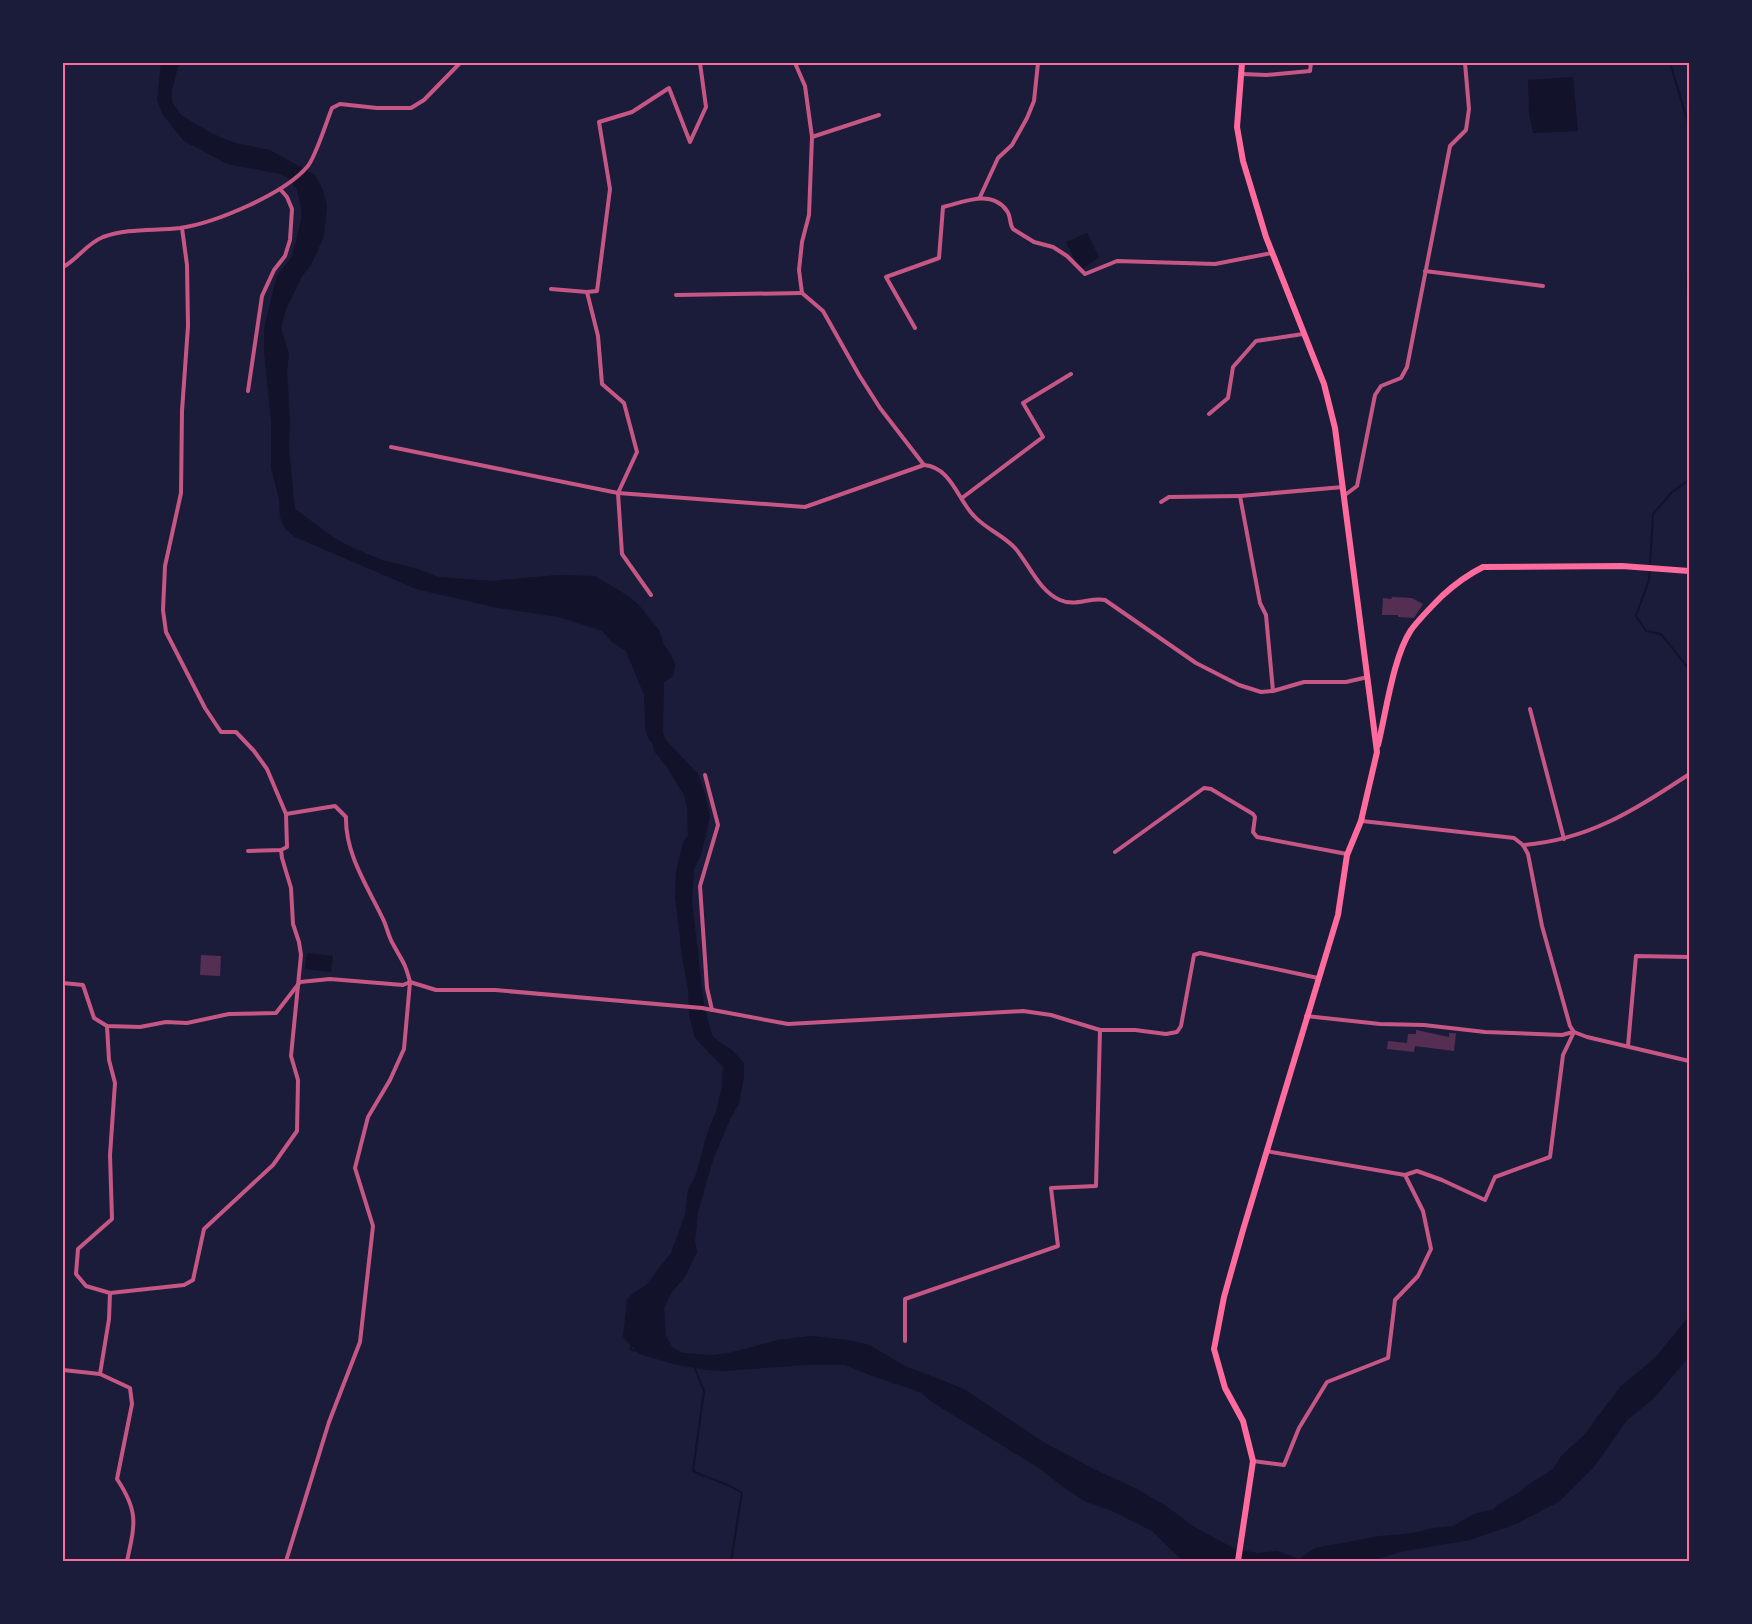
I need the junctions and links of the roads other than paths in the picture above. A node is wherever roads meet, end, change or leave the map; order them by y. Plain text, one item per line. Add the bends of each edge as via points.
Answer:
1 (459, 63) edge
2 (700, 63) edge
3 (795, 63) edge
4 (1038, 63) edge
5 (1242, 63) edge
6 (1311, 63) edge
7 (1465, 63) edge
8 (1241, 74) junction
9 (879, 115) dead end
10 (812, 137) junction
11 (280, 189) junction
12 (980, 197) junction
13 (182, 228) junction
14 (1272, 253) junction
15 (63, 267) edge
16 (1425, 272) junction
17 (1544, 286) dead end
18 (551, 288) dead end
19 (587, 292) junction
20 (802, 293) junction
21 (676, 295) dead end
22 (915, 328) dead end
23 (1304, 334) junction
24 (1071, 374) dead end
25 (248, 392) dead end
26 (1209, 414) dead end
27 (391, 447) dead end
28 (924, 465) junction
29 (1344, 487) junction
30 (618, 493) junction
31 (1345, 495) junction
32 (1240, 496) junction
33 (962, 498) junction
34 (1161, 502) dead end
35 (1689, 572) edge
36 (651, 595) dead end
37 (1369, 677) junction
38 (1272, 691) junction
39 (1530, 709) dead end
40 (1377, 752) junction
41 (705, 775) dead end
42 (1688, 775) edge
43 (286, 814) junction
44 (1361, 821) junction
45 (1564, 839) junction
46 (1523, 845) junction
47 (281, 850) junction
48 (248, 851) dead end
49 (1115, 852) dead end
50 (1347, 855) junction
51 (1689, 957) edge
52 (1318, 978) junction
53 (300, 982) junction
54 (410, 982) junction
55 (63, 984) edge
56 (712, 1010) junction
57 (1306, 1016) junction
58 (107, 1026) junction
59 (1100, 1030) junction
60 (1574, 1032) junction
61 (1628, 1046) junction
62 (1689, 1061) edge
63 (1266, 1151) junction
64 (1406, 1175) junction
65 (111, 1293) junction
66 (905, 1341) dead end
67 (63, 1370) edge
68 (100, 1374) junction
69 (1253, 1461) junction
70 (127, 1561) edge
71 (286, 1561) edge
72 (1238, 1561) edge

1 - 11 street via 424,100 411,108 340,104 332,108 309,166
2 - 19 street via 706,107 690,142 669,88 632,112 599,122 610,189 597,291
3 - 10 street via 805,86
4 - 12 street via 1034,101 1027,118 1012,145 998,158
5 - 8 main road
6 - 8 street via 1310,70 1290,74
7 - 16 street via 1469,109 1466,130 1450,146
8 - 14 main road via 1238,127 1243,161
9 - 10 street
10 - 20 street via 809,215 799,270
11 - 13 street via 214,219
11 - 25 street via 292,209 291,240 258,309
12 - 14 street via 999,203 1009,214 1013,229 1034,242 1053,247 1085,274 1117,261 1215,264
12 - 22 street via 944,207 939,258 886,277
13 - 15 street via 139,230 105,237 90,244
13 - 43 street via 188,326 182,493 165,566 166,632 205,708 221,732 236,732 254,751 267,769
14 - 23 main road
16 - 17 street
16 - 31 street via 1407,367 1401,378 1382,386 1374,395 1357,486
18 - 19 street
19 - 30 street via 598,336 602,384 624,403 637,452
20 - 21 street
20 - 28 street via 823,311 880,408
23 - 26 street via 1256,341 1233,367 1228,398
23 - 29 main road via 1324,384
24 - 33 street via 1023,403 1043,437
27 - 30 street
28 - 30 street via 805,507
28 - 33 street via 947,476
29 - 31 main road
29 - 32 street
30 - 36 street via 622,554
31 - 37 main road
32 - 34 street via 1169,497
32 - 38 street via 1260,603 1266,615
33 - 38 street via 974,516 1016,549 1048,593 1059,600 1105,600 1196,663 1239,685
35 - 40 main road via 1622,566 1483,567 1462,578 1410,632 1396,669
37 - 38 street via 1346,682 1304,682
37 - 40 main road
39 - 45 street
40 - 44 main road
41 - 56 street via 718,825 700,886
42 - 45 street via 1629,813
43 - 47 street via 288,842
43 - 54 street via 335,806 346,817 345,832 361,877 405,961
44 - 46 street via 1514,838
44 - 50 main road
45 - 46 street
46 - 60 street via 1560,996
47 - 48 street
47 - 53 street via 300,949
49 - 50 street via 1204,788 1253,814 1253,832 1257,837
50 - 52 main road via 1338,915
51 - 61 street via 1636,956
52 - 57 main road
52 - 59 street via 1200,953 1194,955 1177,1032
53 - 54 street
53 - 58 street via 276,1012 229,1014 140,1027
53 - 65 street via 291,1056 298,1080 297,1131 273,1165 204,1229 194,1280 184,1285
54 - 56 street via 436,990 495,990
54 - 71 street via 404,1049 368,1117 355,1168 373,1226 360,1342 329,1422
55 - 58 street via 83,984 94,1018
56 - 59 street via 788,1024 1023,1011
57 - 60 street via 1485,1032
57 - 63 main road
58 - 65 street via 115,1083 110,1155 112,1219 78,1249 76,1274 87,1286
59 - 66 street via 1096,1186 1051,1188 1058,1246 905,1299
60 - 61 street
60 - 64 street via 1563,1055 1550,1157 1495,1177 1485,1200 1418,1171
61 - 62 street
63 - 64 street
63 - 69 main road via 1224,1297 1214,1349 1225,1388 1243,1420
64 - 69 street via 1424,1211 1431,1249 1418,1276 1395,1300 1388,1359 1327,1382 1299,1428 1284,1465
65 - 68 street
67 - 68 street
68 - 70 street via 130,1388 132,1404 117,1479 128,1496 135,1524
69 - 72 main road

